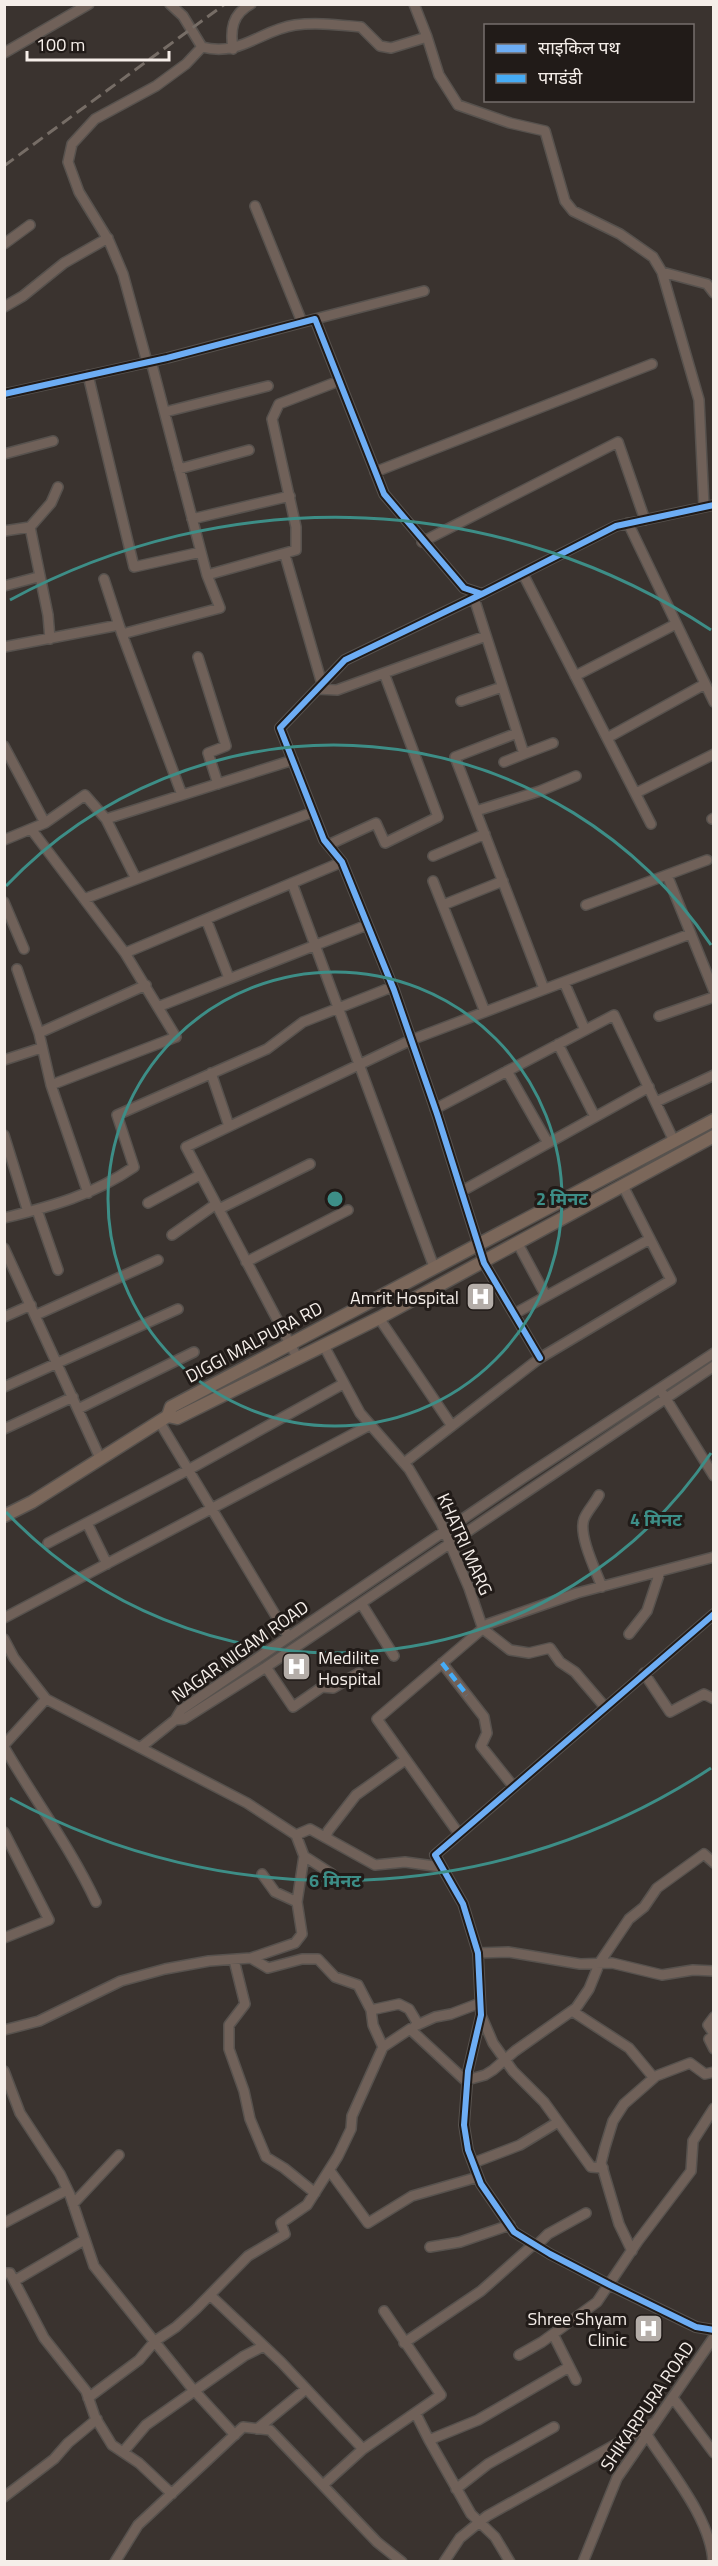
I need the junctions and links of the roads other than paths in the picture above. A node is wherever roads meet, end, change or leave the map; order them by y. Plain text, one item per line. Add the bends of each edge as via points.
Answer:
1 (89, 4) edge
2 (170, 4) edge
3 (251, 4) edge
4 (414, 4) edge
5 (427, 37) junction
6 (202, 47) junction
7 (233, 49) junction
8 (4, 54) edge
9 (255, 206) dead end
10 (30, 225) dead end
11 (108, 238) junction
12 (4, 244) edge
13 (662, 272) junction
14 (424, 291) dead end
15 (714, 293) edge
16 (4, 307) edge
17 (315, 319) junction
18 (302, 322) junction
19 (149, 362) junction
20 (652, 364) dead end
21 (88, 375) junction
22 (339, 381) junction
23 (268, 386) dead end
24 (4, 394) edge
25 (165, 412) junction
26 (53, 441) dead end
27 (249, 450) dead end
28 (4, 454) edge
29 (179, 469) junction
30 (375, 472) junction
31 (58, 487) dead end
32 (290, 496) junction
33 (709, 506) edge
34 (192, 519) junction
35 (645, 520) junction
36 (628, 524) junction
37 (30, 527) junction
38 (4, 531) edge
39 (422, 542) junction
40 (201, 552) junction
41 (285, 555) junction
42 (207, 574) junction
43 (523, 574) junction
44 (38, 577) junction
45 (104, 579) dead end
46 (4, 586) edge
47 (478, 596) junction
48 (676, 624) junction
49 (121, 629) junction
50 (486, 636) junction
51 (50, 639) junction
52 (4, 647) edge
53 (198, 657) dead end
54 (384, 673) junction
55 (575, 676) junction
56 (705, 684) junction
57 (319, 686) junction
58 (502, 687) junction
59 (461, 701) dead end
60 (714, 702) edge
61 (517, 733) junction
62 (608, 738) junction
63 (553, 743) dead end
64 (4, 746) edge
65 (524, 754) junction
66 (714, 754) edge
67 (293, 760) junction
68 (504, 762) dead end
69 (576, 776) dead end
70 (218, 784) junction
71 (636, 794) junction
72 (182, 795) junction
73 (476, 811) junction
74 (313, 812) junction
75 (106, 819) junction
76 (45, 823) junction
77 (651, 824) dead end
78 (32, 829) junction
79 (485, 834) junction
80 (4, 840) edge
81 (328, 845) junction
82 (433, 856) dead end
83 (707, 860) dead end
84 (342, 862) junction
85 (667, 875) junction
86 (135, 879) junction
87 (433, 881) dead end
88 (503, 881) junction
89 (292, 883) junction
90 (84, 899) junction
91 (4, 902) edge
92 (443, 905) junction
93 (586, 905) dead end
94 (206, 919) junction
95 (367, 925) junction
96 (690, 934) junction
97 (315, 945) junction
98 (24, 949) dead end
99 (125, 953) junction
100 (17, 969) dead end
101 (229, 978) junction
102 (564, 982) junction
103 (146, 985) junction
104 (392, 987) junction
105 (544, 989) junction
106 (714, 992) edge
107 (714, 997) edge
108 (160, 1006) junction
109 (338, 1007) junction
110 (485, 1012) junction
111 (659, 1016) dead end
112 (585, 1030) junction
113 (39, 1033) junction
114 (411, 1040) junction
115 (558, 1044) junction
116 (41, 1048) junction
117 (4, 1060) edge
118 (359, 1065) junction
119 (507, 1071) junction
120 (212, 1073) junction
121 (714, 1075) edge
122 (51, 1085) junction
123 (649, 1087) junction
124 (656, 1102) junction
125 (435, 1109) junction
126 (595, 1117) junction
127 (714, 1120) edge
128 (230, 1126) junction
129 (4, 1135) edge
130 (714, 1136) edge
131 (674, 1140) junction
132 (548, 1143) junction
133 (310, 1164) dead end
134 (200, 1175) junction
135 (622, 1186) junction
136 (462, 1191) junction
137 (88, 1193) junction
138 (148, 1203) dead end
139 (217, 1207) junction
140 (348, 1210) dead end
141 (33, 1211) junction
142 (4, 1218) edge
143 (172, 1235) dead end
144 (650, 1239) junction
145 (478, 1244) junction
146 (518, 1245) junction
147 (6, 1253) edge
148 (158, 1260) dead end
149 (246, 1262) junction
150 (484, 1263) junction
151 (434, 1267) junction
152 (58, 1270) dead end
153 (546, 1296) junction
154 (31, 1305) junction
155 (178, 1309) dead end
156 (514, 1314) junction
157 (36, 1316) junction
158 (4, 1317) edge
159 (379, 1318) junction
160 (290, 1344) junction
161 (324, 1346) junction
162 (194, 1352) dead end
163 (714, 1353) edge
164 (540, 1358) junction
165 (298, 1359) junction
166 (57, 1363) junction
167 (714, 1366) edge
168 (343, 1384) junction
169 (4, 1387) edge
170 (660, 1389) junction
171 (73, 1398) junction
172 (665, 1399) junction
173 (78, 1409) junction
174 (164, 1419) junction
175 (370, 1425) junction
176 (452, 1426) junction
177 (4, 1429) edge
178 (100, 1458) junction
179 (405, 1463) junction
180 (188, 1470) junction
181 (714, 1476) edge
182 (599, 1495) dead end
183 (210, 1509) junction
184 (4, 1516) edge
185 (87, 1523) junction
186 (444, 1532) junction
187 (449, 1542) junction
188 (48, 1543) dead end
189 (714, 1557) edge
190 (107, 1564) junction
191 (660, 1572) junction
192 (602, 1587) junction
193 (361, 1603) junction
194 (714, 1614) edge
195 (4, 1618) edge
196 (483, 1629) junction
197 (629, 1634) dead end
198 (288, 1636) junction
199 (4, 1639) edge
200 (394, 1656) dead end
201 (442, 1663) junction
202 (267, 1667) junction
203 (359, 1673) dead end
204 (644, 1673) junction
205 (46, 1699) junction
206 (714, 1699) edge
207 (605, 1707) junction
208 (175, 1720) junction
209 (141, 1747) junction
210 (6, 1752) edge
211 (405, 1760) junction
212 (513, 1786) junction
213 (4, 1832) edge
214 (459, 1834) junction
215 (296, 1835) junction
216 (326, 1838) junction
217 (304, 1856) junction
218 (714, 1863) edge
219 (441, 1867) junction
220 (262, 1874) dead end
221 (332, 1874) dead end
222 (96, 1902) dead end
223 (297, 1902) junction
224 (4, 1938) edge
225 (478, 1953) junction
226 (251, 1959) junction
227 (234, 1960) junction
228 (600, 1962) junction
229 (714, 1971) edge
230 (480, 2003) junction
231 (371, 2010) junction
232 (572, 2011) junction
233 (481, 2015) junction
234 (714, 2017) edge
235 (414, 2027) junction
236 (4, 2030) edge
237 (714, 2035) edge
238 (383, 2047) junction
239 (714, 2049) edge
240 (504, 2059) junction
241 (4, 2071) edge
242 (714, 2072) edge
243 (654, 2078) junction
244 (467, 2081) junction
245 (714, 2108) edge
246 (558, 2122) junction
247 (119, 2155) dead end
248 (473, 2163) junction
249 (603, 2168) junction
250 (330, 2171) junction
251 (478, 2177) junction
252 (67, 2190) junction
253 (315, 2193) junction
254 (73, 2204) junction
255 (586, 2213) dead end
256 (572, 2221) junction
257 (4, 2223) edge
258 (510, 2225) junction
259 (579, 2230) dead end
260 (84, 2240) junction
261 (535, 2245) junction
262 (430, 2247) dead end
263 (632, 2251) junction
264 (4, 2273) edge
265 (14, 2281) junction
266 (610, 2285) junction
267 (210, 2295) junction
268 (384, 2311) dead end
269 (714, 2330) edge
270 (553, 2334) junction
271 (714, 2337) edge
272 (154, 2340) junction
273 (404, 2343) junction
274 (264, 2346) junction
275 (519, 2355) dead end
276 (568, 2367) junction
277 (576, 2380) dead end
278 (306, 2389) junction
279 (194, 2390) junction
280 (88, 2398) junction
281 (672, 2398) junction
282 (416, 2414) junction
283 (96, 2419) junction
284 (656, 2421) junction
285 (554, 2427) dead end
286 (257, 2429) junction
287 (235, 2435) junction
288 (647, 2435) junction
289 (429, 2440) junction
290 (363, 2449) junction
291 (123, 2452) junction
292 (714, 2453) edge
293 (323, 2485) junction
294 (456, 2489) junction
295 (172, 2494) junction
296 (4, 2497) edge
297 (480, 2522) junction
298 (442, 2561) edge
299 (115, 2562) edge
300 (402, 2562) edge
301 (510, 2562) edge
302 (583, 2562) edge
303 (713, 2562) edge

1 - 8 street
2 - 6 street via 183,16
3 - 7 street via 236,17 230,31
4 - 5 street
5 - 7 street via 391,48 380,46 361,27 293,25
5 - 13 street via 440,75 458,105 545,131 566,201 573,211 620,234 653,257
6 - 7 street
6 - 11 street via 156,86 95,119 72,144 68,162 79,192
9 - 18 street
10 - 12 street
11 - 16 street via 64,263
11 - 19 street
13 - 15 street via 706,284
13 - 33 street via 699,400
14 - 17 street
17 - 18 street
17 - 22 street
18 - 19 street
19 - 21 street
19 - 25 street
20 - 30 street
21 - 24 street
21 - 40 street via 134,567
22 - 30 street
22 - 32 street via 279,404 272,419
23 - 25 street
25 - 29 street
26 - 28 street
27 - 29 street
29 - 34 street
30 - 39 street via 384,494
31 - 37 street via 51,503
32 - 34 street
32 - 41 street via 296,550
33 - 35 street
34 - 40 street
35 - 36 street
35 - 39 street via 618,442
36 - 43 street via 616,526
36 - 48 street
37 - 38 street
37 - 44 street
39 - 47 street via 464,588
40 - 42 street
41 - 42 street
41 - 57 street
42 - 49 street via 220,608
43 - 47 street
43 - 55 street
44 - 46 street
44 - 51 street
45 - 49 street
47 - 50 street
47 - 57 street via 345,660
48 - 55 street
48 - 56 street
49 - 51 street
49 - 72 street
50 - 54 street
50 - 58 street
51 - 52 street
53 - 70 street via 226,746 208,753
54 - 57 street via 337,690
54 - 81 street via 438,817 385,843 376,823
55 - 62 street
56 - 60 street
56 - 62 street
57 - 67 street via 280,728
58 - 59 street
58 - 61 street
61 - 65 street
61 - 73 street via 455,757
62 - 71 street
63 - 65 street
64 - 76 street
65 - 68 street
66 - 71 street
67 - 70 street
67 - 74 street
69 - 73 street
70 - 72 street
71 - 77 street
72 - 75 street
73 - 79 street
74 - 81 street
74 - 86 street
75 - 76 street via 85,795
75 - 86 street
76 - 78 street
78 - 80 street
78 - 90 street
79 - 82 street
79 - 88 street
81 - 84 street
83 - 85 street
84 - 89 street
84 - 95 street
85 - 93 street
85 - 96 street
86 - 90 street
87 - 92 street
88 - 92 street
88 - 105 street
89 - 94 street
89 - 97 street
90 - 99 street
91 - 98 street
92 - 110 street
94 - 99 street
94 - 101 street
95 - 97 street
95 - 104 street
96 - 102 street
96 - 106 street
97 - 101 street
97 - 109 street
99 - 103 street
100 - 113 street
101 - 108 street
102 - 105 street
102 - 112 street
103 - 108 street
103 - 113 street
104 - 109 street
104 - 114 street
105 - 110 street
107 - 111 street
108 - 122 street via 176,1037
109 - 118 street
109 - 120 street via 303,1022 267,1049
110 - 114 street
112 - 115 street
112 - 123 street via 614,1015
113 - 116 street
114 - 118 street
114 - 125 street
115 - 119 street
115 - 126 street
116 - 117 street
116 - 122 street
118 - 128 street
118 - 151 street
119 - 125 street
119 - 132 street
120 - 128 street
120 - 137 street via 117,1115 134,1167
121 - 124 street
122 - 137 street
123 - 124 street
123 - 126 street
124 - 131 street
125 - 136 street
126 - 132 street
127 - 131 main road, DIGGI MALPURA RD
128 - 134 street via 186,1147
129 - 141 street
130 - 135 main road, DIGGI MALPURA RD
131 - 145 main road, DIGGI MALPURA RD
132 - 136 street
133 - 139 street
134 - 138 street
134 - 139 street
135 - 144 street
135 - 146 main road, DIGGI MALPURA RD
136 - 145 street
137 - 141 street
139 - 143 street
139 - 149 street
140 - 149 street
141 - 142 street
141 - 152 street
144 - 153 street
144 - 164 street via 671,1280
145 - 150 street
145 - 151 main road, DIGGI MALPURA RD
146 - 150 main road, DIGGI MALPURA RD
146 - 153 street
147 - 154 street
148 - 157 street
149 - 160 street
150 - 156 street
150 - 159 main road, DIGGI MALPURA RD
151 - 160 main road, DIGGI MALPURA RD
153 - 156 street
154 - 157 street
154 - 158 street
155 - 166 street
156 - 164 street
157 - 166 street
159 - 161 main road, DIGGI MALPURA RD
159 - 176 street
160 - 165 street
160 - 174 main road, DIGGI MALPURA RD via 171,1407
161 - 165 main road, DIGGI MALPURA RD
161 - 168 street, KHATRI MARG
162 - 173 street
163 - 170 street, NAGAR NIGAM ROAD
164 - 176 street
165 - 174 main road, DIGGI MALPURA RD via 177,1418
166 - 169 street
166 - 171 street
167 - 172 street, NAGAR NIGAM ROAD
168 - 175 street, KHATRI MARG
168 - 180 street
170 - 172 street
170 - 186 street, NAGAR NIGAM ROAD
171 - 173 street
171 - 177 street
172 - 181 street
172 - 187 street, NAGAR NIGAM ROAD
173 - 178 street
174 - 178 main road, DIGGI MALPURA RD
174 - 180 street
175 - 179 street, KHATRI MARG
175 - 183 street
176 - 179 street
178 - 184 main road, DIGGI MALPURA RD
179 - 186 street, KHATRI MARG
180 - 183 street
180 - 185 street
182 - 192 street via 584,1518 583,1527
183 - 190 street
183 - 198 street
185 - 188 street
185 - 190 street
186 - 187 street, KHATRI MARG
186 - 198 street, NAGAR NIGAM ROAD
187 - 193 street, NAGAR NIGAM ROAD
187 - 196 street, KHATRI MARG
189 - 191 street
190 - 195 street
191 - 192 street
191 - 197 street via 647,1611
192 - 196 street via 567,1596
193 - 200 street
193 - 202 street, NAGAR NIGAM ROAD
194 - 204 street
196 - 201 street
196 - 207 street via 510,1650 529,1653 550,1648
198 - 208 street, NAGAR NIGAM ROAD via 181,1710
199 - 205 street
201 - 211 street via 377,1719
201 - 212 street via 484,1717 487,1726 482,1746
202 - 203 street via 293,1707 322,1687 333,1688
202 - 208 street, NAGAR NIGAM ROAD via 184,1719
204 - 206 street via 670,1713 704,1694
204 - 207 street
205 - 209 street
205 - 210 street
207 - 212 street
208 - 209 street
209 - 215 street via 247,1803
210 - 222 street via 83,1874
211 - 214 street
211 - 216 street via 356,1795
212 - 214 street
213 - 224 street via 49,1920
214 - 219 street via 435,1855
215 - 216 street via 310,1829
215 - 217 street
216 - 219 street via 375,1865 405,1862
217 - 221 street
217 - 223 street
218 - 228 street via 704,1854 657,1888 644,1907 629,1919
219 - 225 street via 463,1904
220 - 223 street via 275,1892
223 - 226 street via 302,1934 295,1942
225 - 228 street via 508,1952 580,1964
225 - 230 street
226 - 227 street
226 - 231 street via 268,1968 318,1959 335,1977 358,1985
227 - 236 street via 165,1968 120,1981 39,2021
227 - 253 street via 245,2004 229,2025 229,2049 249,2119 266,2157
228 - 229 street via 662,1975
228 - 232 street via 589,1989
230 - 233 street
230 - 235 street
231 - 235 street via 399,2004 409,2009
231 - 238 street
232 - 240 street
232 - 243 street via 629,2048
233 - 240 street
233 - 244 street
234 - 237 street via 708,2025
235 - 238 street
235 - 244 street
237 - 239 street via 709,2039
238 - 250 street
240 - 244 street via 485,2075
240 - 246 street
241 - 252 street via 20,2113
242 - 243 street via 705,2074 690,2063
243 - 249 street via 624,2104 613,2121
244 - 248 street via 464,2125
245 - 263 street via 693,2140 691,2171
246 - 248 street via 520,2145
246 - 249 street via 591,2167
247 - 254 street
248 - 251 street
249 - 263 street via 619,2224
250 - 251 street via 368,2223 412,2196
250 - 253 street
251 - 258 street
252 - 254 street
252 - 257 street
253 - 267 street via 296,2215 281,2223 285,2234 248,2256
254 - 260 street
255 - 256 street
256 - 259 street
256 - 261 street
258 - 261 street
258 - 262 street via 460,2242
260 - 265 street
260 - 272 street via 94,2265
261 - 266 street
261 - 273 street via 481,2291
263 - 266 street
264 - 265 street via 10,2273
265 - 280 street via 44,2338
266 - 269 street via 696,2327
266 - 270 street via 597,2302
267 - 272 street via 176,2327
267 - 274 street
268 - 273 street
270 - 275 street
270 - 276 street
271 - 281 street, SHIKARPURA ROAD
272 - 279 street
272 - 280 street via 139,2360
273 - 282 street via 441,2395
274 - 278 street
274 - 279 street
276 - 277 street
276 - 289 street via 478,2420
278 - 286 street
278 - 290 street
279 - 287 street
279 - 291 street via 146,2426
280 - 283 street
281 - 284 street, SHIKARPURA ROAD
281 - 292 street
282 - 289 street
282 - 290 street
283 - 291 street via 112,2445
283 - 296 street via 54,2459
284 - 288 street, SHIKARPURA ROAD
284 - 297 street
285 - 294 street via 488,2464
286 - 287 street via 243,2427
286 - 293 street via 270,2430
287 - 295 street
288 - 302 street, SHIKARPURA ROAD via 617,2478
288 - 303 street via 690,2499 712,2545
289 - 294 street
290 - 293 street
291 - 295 street
293 - 300 street via 377,2542
294 - 297 street
295 - 299 street via 138,2525
297 - 298 street via 460,2538
297 - 301 street

